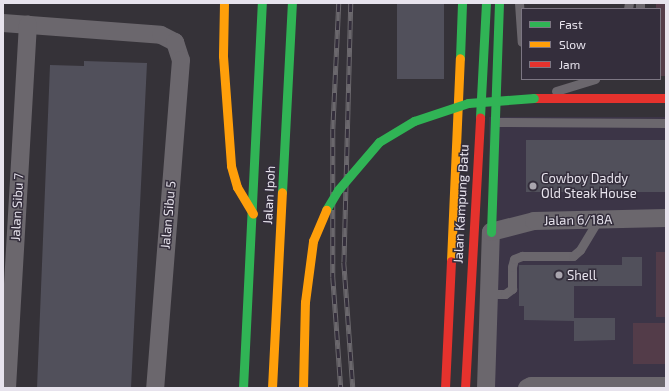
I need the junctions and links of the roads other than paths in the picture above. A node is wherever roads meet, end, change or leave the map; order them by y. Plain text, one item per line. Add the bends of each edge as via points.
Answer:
1 (224, 3) edge
2 (262, 3) edge
3 (292, 3) edge
4 (462, 3) edge
5 (486, 3) edge
6 (519, 4) edge
7 (499, 6) edge
8 (3, 23) edge
9 (28, 25) junction
10 (521, 29) edge
11 (592, 80) edge
12 (534, 98) junction
13 (666, 98) edge
14 (496, 122) junction
15 (666, 123) edge
16 (11, 172) edge
17 (253, 214) junction
18 (666, 218) edge
19 (598, 220) junction
20 (491, 232) junction
21 (489, 294) junction
22 (666, 386) edge
23 (7, 388) edge
24 (155, 388) edge
25 (243, 388) edge
26 (272, 388) edge
27 (303, 388) edge
28 (445, 388) edge
29 (465, 388) edge
30 (486, 388) edge
31 (528, 388) edge

1 - 17 main road via 223,56 231,166 238,187
2 - 17 main road, Jalan Ipoh
3 - 26 main road, Jalan Ipoh
4 - 28 main road, Jalan Kampung Batu
5 - 29 main road, Jalan Kampung Batu
6 - 7 lane
6 - 10 lane
7 - 14 main road
8 - 9 street
9 - 16 street, Jalan Sibu 7
9 - 24 street, Jalan Sibu 5 via 161,35 176,42 181,60
11 - 12 lane
12 - 13 main road
12 - 27 main road, bridge via 468,103 414,121 379,142 338,190 312,241 305,302
14 - 15 lane
14 - 20 main road
16 - 23 street, Jalan Sibu 7
17 - 25 main road, Jalan Ipoh
18 - 19 street, Jalan 6/18A
19 - 20 street, Jalan 6/18A via 534,221
19 - 21 lane via 580,250 573,256 522,256 514,259 512,289 505,294
20 - 21 street
21 - 30 street
22 - 31 street

